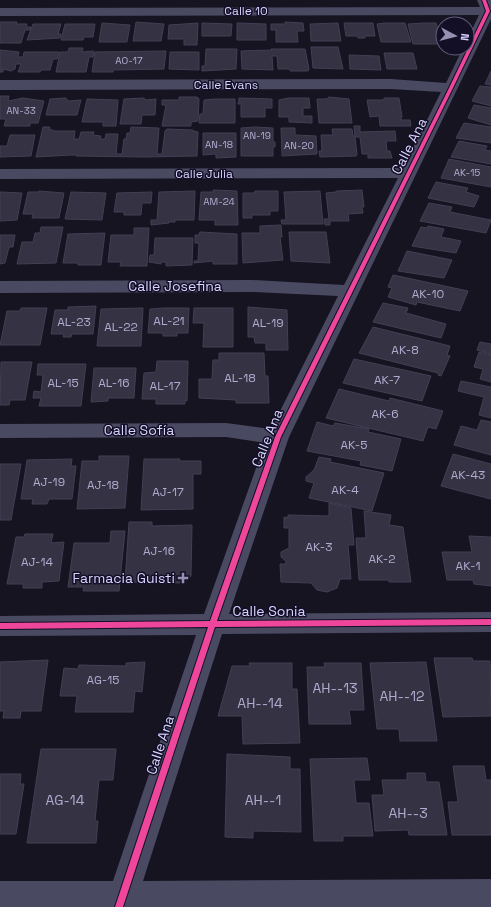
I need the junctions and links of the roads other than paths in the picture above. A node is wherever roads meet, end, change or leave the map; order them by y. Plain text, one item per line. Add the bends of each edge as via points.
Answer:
1 (188, 6) edge
2 (339, 6) edge
3 (488, 7) edge
4 (0, 12) edge
5 (0, 85) edge
6 (451, 88) junction
7 (409, 173) junction
8 (0, 174) edge
9 (0, 287) edge
10 (350, 291) junction
11 (0, 431) edge
12 (278, 437) junction
13 (491, 622) edge
14 (213, 624) junction
15 (0, 626) edge
16 (491, 894) edge
17 (0, 896) edge
18 (121, 901) edge

1 - 2 street, Calle 10
1 - 4 street, Calle 10
2 - 3 street, Calle 10
3 - 6 street, Calle Ana
5 - 6 street, Calle Evans via 391,84
6 - 7 street, Calle Ana
7 - 8 street, Calle Julia
7 - 10 street, Calle Ana
9 - 10 street, Calle Josefina via 252,286
10 - 12 street, Calle Ana
11 - 12 street, Calle Sofía via 226,430
12 - 14 street, Calle Ana
13 - 14 street, Calle Sonia
14 - 15 street, Calle Sonia
14 - 18 street, Calle Ana
16 - 18 street
17 - 18 street

